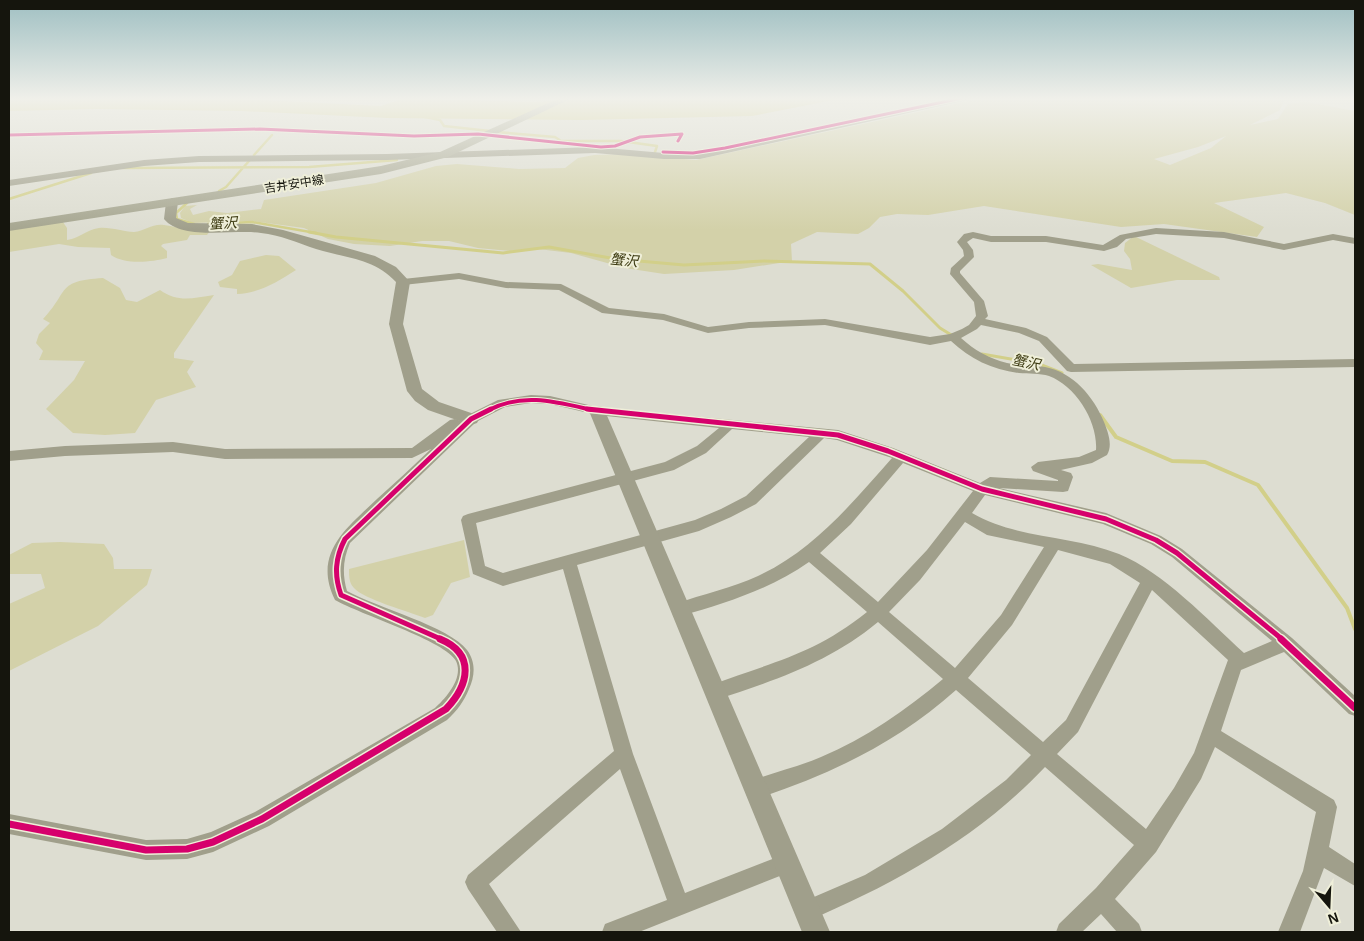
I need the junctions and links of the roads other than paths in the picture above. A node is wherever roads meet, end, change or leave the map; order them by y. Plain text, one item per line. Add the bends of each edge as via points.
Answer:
1 (475, 142) edge
2 (771, 142) edge
3 (444, 154) junction
4 (9, 183) edge
5 (172, 202) junction
6 (9, 227) edge
7 (1355, 241) edge
8 (403, 282) junction
9 (979, 321) junction
10 (952, 337) junction
11 (1355, 364) edge
12 (597, 411) junction
13 (467, 417) junction
14 (728, 425) junction
15 (820, 434) junction
16 (9, 456) edge
17 (901, 456) junction
18 (626, 479) junction
19 (982, 489) junction
20 (963, 514) junction
21 (651, 538) junction
22 (1054, 543) junction
23 (810, 553) junction
24 (568, 560) junction
25 (1150, 579) junction
26 (681, 609) junction
27 (879, 613) junction
28 (1286, 644) junction
29 (1241, 661) junction
30 (955, 678) junction
31 (716, 692) junction
32 (1355, 708) edge
33 (1210, 734) junction
34 (624, 754) junction
35 (1045, 756) junction
36 (756, 789) junction
37 (9, 824) edge
38 (1149, 845) junction
39 (1320, 853) junction
40 (788, 864) junction
41 (1355, 876) edge
42 (1102, 900) junction
43 (680, 907) junction
44 (807, 910) junction
45 (510, 932) edge
46 (614, 932) edge
47 (816, 932) edge
48 (1067, 932) edge
49 (1131, 932) edge
50 (1289, 932) edge

1 - 3 main road, 吉井安中線
2 - 3 street via 706,156 595,150
3 - 4 street via 167,161
3 - 5 main road, 吉井安中線 via 359,174
5 - 6 main road, 吉井安中線
5 - 8 street via 170,219 176,225 285,232 376,260 395,272
7 - 9 street via 1333,237 1284,247 1224,235 1164,231 1128,235 1104,248 1046,239 967,236 962,242 970,253 969,257 954,274 979,301 982,308
8 - 10 street via 459,276 506,285 560,287 606,312 664,317 708,330 815,321 930,341
8 - 13 street via 396,324 416,391 422,400 436,408
9 - 10 street
9 - 11 street via 1022,330 1043,339 1071,368
10 - 19 street via 977,356 992,362 1015,369 1044,370 1063,377 1093,412 1101,427 1104,445 1102,452 1094,458 1038,467 1066,477 1063,487 990,482
12 - 13 street via 550,400 530,399 502,403
12 - 14 street
12 - 18 street
13 - 16 street via 412,454 225,454 173,448
13 - 37 street via 344,539 335,563 341,595 447,642 460,653 465,662 465,673 459,694 451,706 262,819 213,842 187,849 146,850
14 - 15 street
14 - 18 street via 716,440 697,454
15 - 17 street via 861,441
15 - 21 street via 751,500 699,524
17 - 19 street
17 - 23 street via 832,534
18 - 21 street
18 - 24 street via 468,520 478,570 504,580
19 - 20 street
19 - 28 street via 1106,519 1156,540 1177,553
20 - 22 street via 987,529
20 - 27 street via 917,574
21 - 24 street
21 - 26 street
22 - 25 street via 1115,559
22 - 30 street via 1000,629
23 - 26 street via 759,584
23 - 27 street
24 - 34 street
25 - 29 street
25 - 35 street via 1072,726
26 - 31 street
27 - 30 street
27 - 31 street via 832,646 783,669
28 - 29 street
28 - 32 street
29 - 33 street via 1234,665
30 - 35 street
30 - 36 street via 927,705 855,751
31 - 36 street
33 - 38 street via 1194,771
33 - 39 street via 1328,807
34 - 43 street
34 - 45 street via 475,882
35 - 38 street
35 - 44 street via 1013,787 949,836 872,882
36 - 40 street
38 - 42 street
39 - 41 street
39 - 50 street via 1304,902
40 - 43 street
40 - 44 street
42 - 48 street
42 - 49 street
43 - 46 street
44 - 47 street

